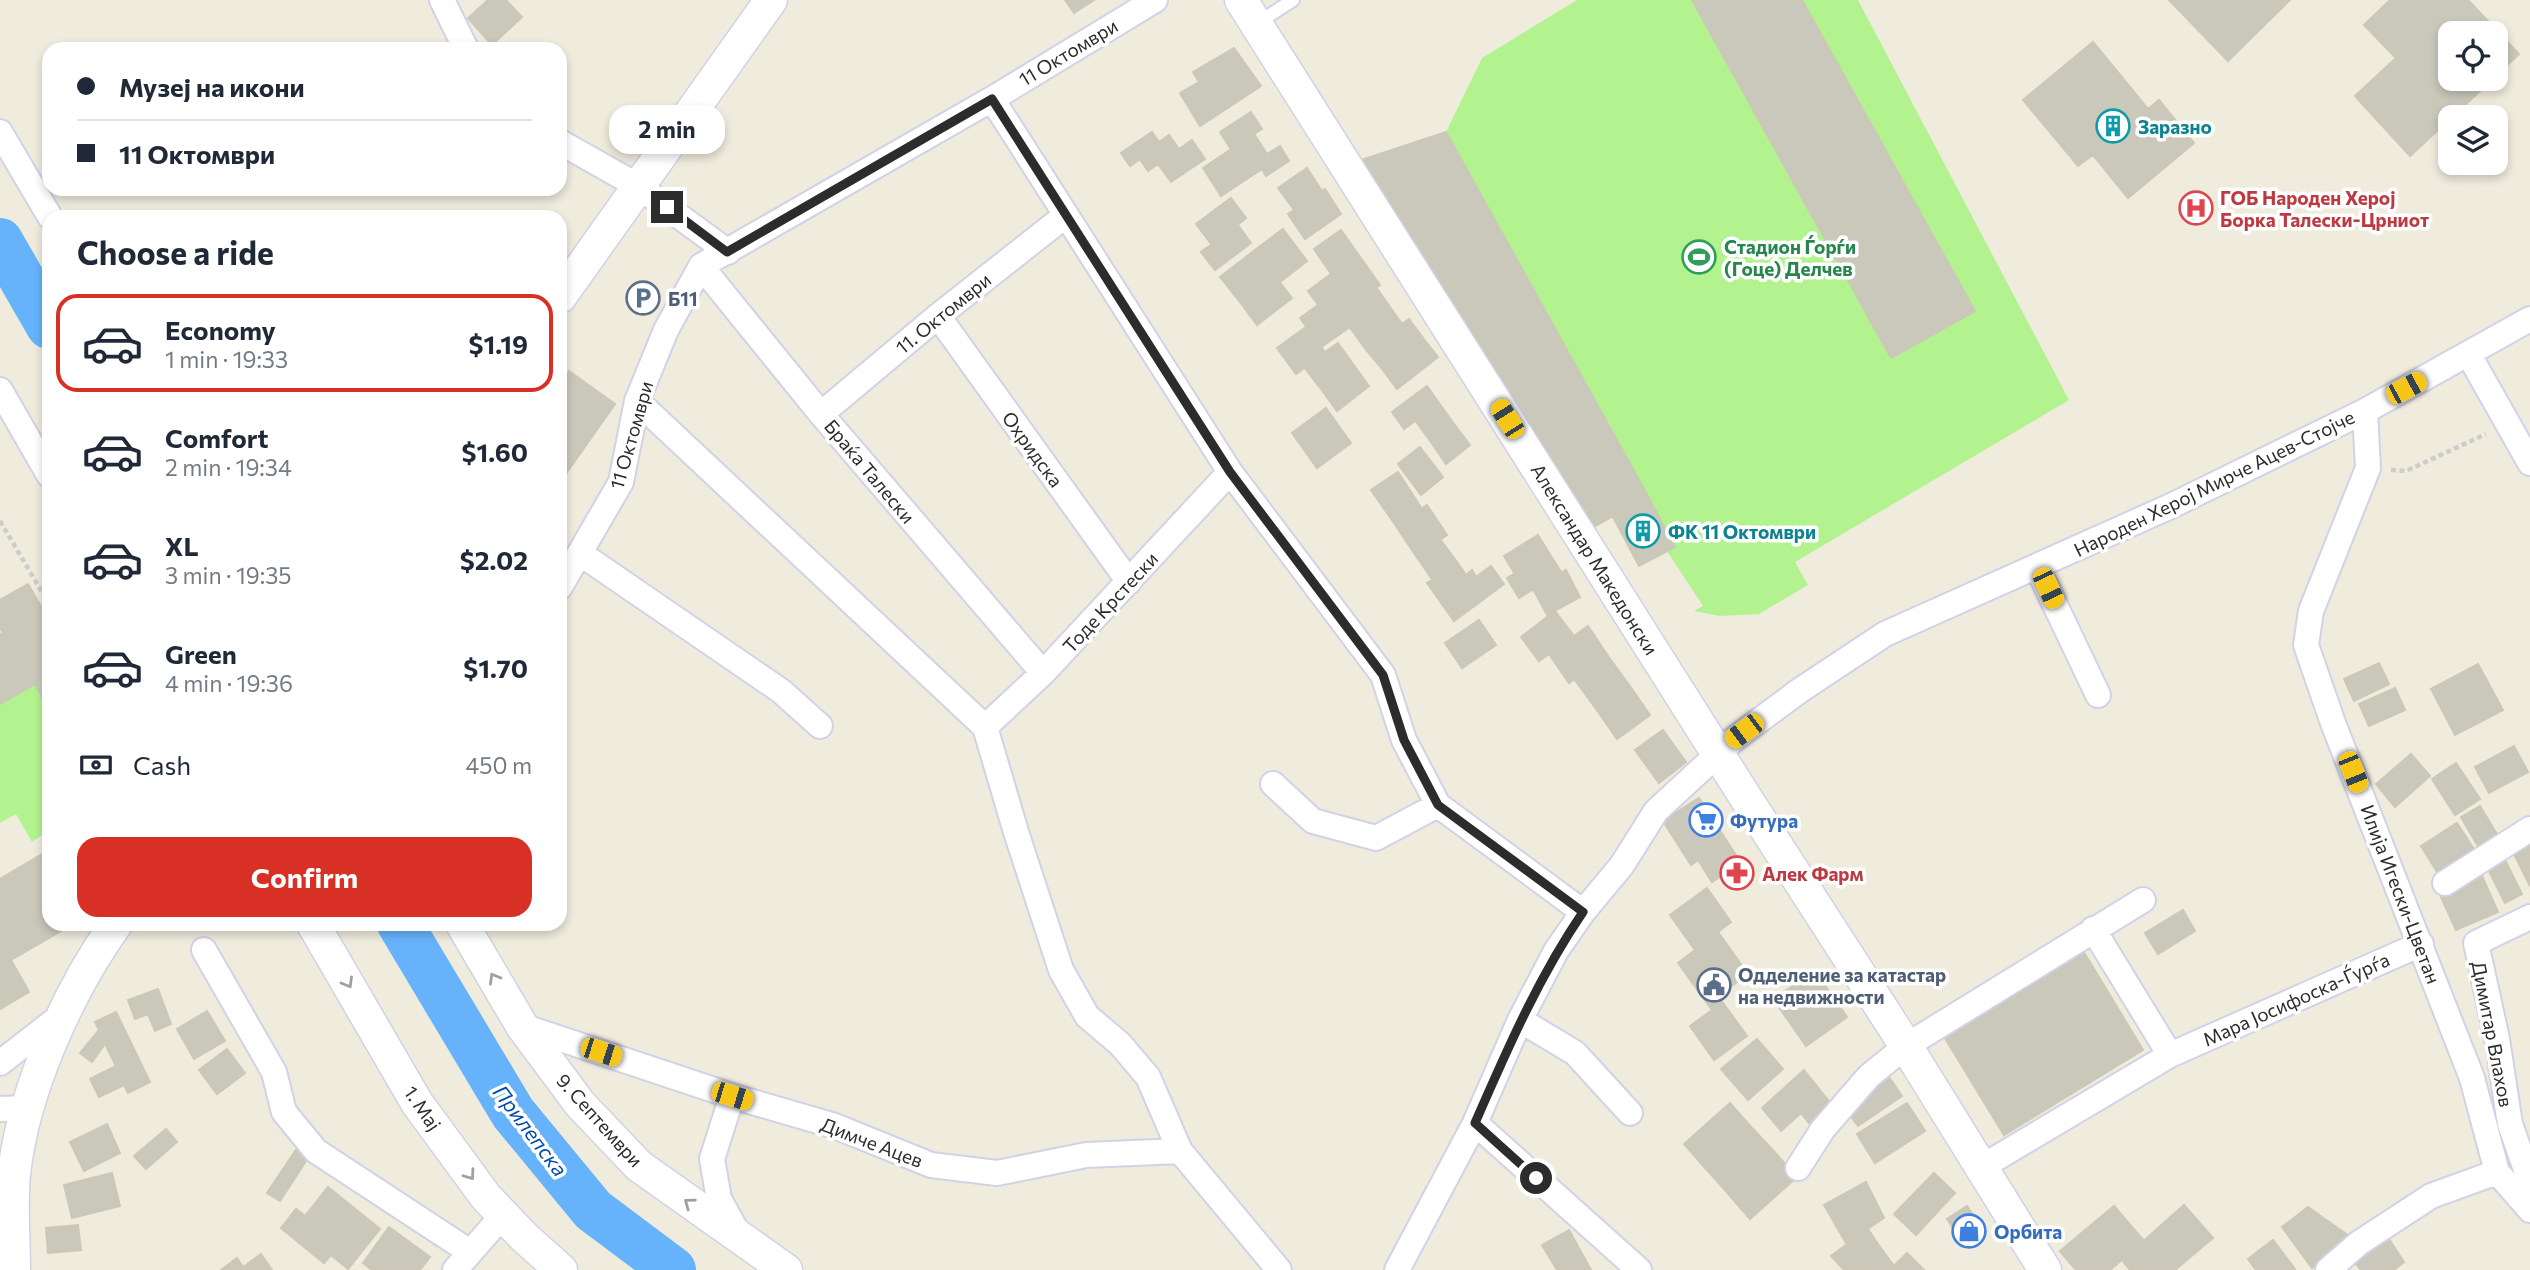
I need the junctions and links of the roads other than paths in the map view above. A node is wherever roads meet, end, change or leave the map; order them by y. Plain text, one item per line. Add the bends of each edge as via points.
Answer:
1 (442, 0) edge
2 (771, 0) edge
3 (1154, 0) edge
4 (1293, 0) edge
5 (1248, 12) edge
6 (463, 42) edge
7 (992, 99) junction
8 (0, 132) edge
9 (567, 146) edge
10 (638, 186) junction
11 (46, 210) edge
12 (1066, 215) junction
13 (727, 252) junction
14 (701, 266) junction
15 (567, 287) edge
16 (938, 316) junction
17 (2530, 319) edge
18 (2469, 355) junction
19 (0, 390) edge
20 (637, 401) junction
21 (2365, 411) junction
22 (821, 414) junction
23 (42, 463) edge
24 (2530, 463) edge
25 (1230, 472) junction
26 (581, 554) junction
27 (2037, 567) junction
28 (567, 576) edge
29 (1129, 582) junction
30 (1043, 673) junction
31 (2098, 695) dead end
32 (820, 726) dead end
33 (985, 727) junction
34 (1717, 754) junction
35 (1273, 784) dead end
36 (1438, 805) junction
37 (2530, 829) edge
38 (2445, 883) dead end
39 (2143, 900) dead end
40 (1583, 912) junction
41 (2530, 918) edge
42 (2093, 929) junction
43 (111, 931) edge
44 (317, 931) edge
45 (466, 931) edge
46 (2421, 944) junction
47 (204, 950) dead end
48 (64, 1014) junction
49 (1520, 1020) junction
50 (522, 1026) junction
51 (1906, 1046) junction
52 (2170, 1055) junction
53 (0, 1063) edge
54 (732, 1096) junction
55 (13, 1109) edge
56 (1630, 1113) dead end
57 (1475, 1123) junction
58 (1180, 1151) junction
59 (1798, 1168) dead end
60 (1980, 1168) junction
61 (2497, 1172) junction
62 (2530, 1181) edge
63 (2530, 1210) edge
64 (503, 1215) junction
65 (0, 1237) edge
66 (743, 1242) junction
67 (462, 1261) edge
68 (14, 1270) edge
69 (561, 1270) edge
70 (786, 1270) edge
71 (1279, 1270) edge
72 (1397, 1270) edge
73 (1639, 1270) edge
74 (2045, 1270) edge
75 (2328, 1270) edge

1 - 6 street
2 - 10 street
3 - 7 street, 11 Октомври
4 - 5 lane
5 - 34 street, Александар Македонски
7 - 12 street
7 - 13 street, 11 Октомври
8 - 11 street
9 - 10 street
10 - 13 street
10 - 15 street
12 - 16 street, 11. Октомври
12 - 25 street
13 - 14 street, 11 Октомври
14 - 20 street, 11 Октомври via 666,330
14 - 22 street, Браќа Талески
16 - 22 street, 11. Октомври
16 - 29 street, Охридска
17 - 18 street, Народен Херој Мирче Ацев-Стојче
18 - 21 street, Народен Херој Мирче Ацев-Стојче
18 - 24 street
19 - 23 street
20 - 26 street, 11 Октомври via 621,482
20 - 33 street
21 - 27 street, Народен Херој Мирче Ацев-Стојче
21 - 46 street, Илија Игески-Цветан via 2368,468 2311,611 2306,645
22 - 30 street, Браќа Талески
25 - 29 street, Тоде Крстески
25 - 36 street via 1383,675 1404,740
26 - 28 street, 11 Октомври
26 - 32 street via 781,691
27 - 31 street
27 - 34 street, Народен Херој Мирче Ацев-Стојче via 1885,634 1799,691
29 - 30 street, Тоде Крстески
30 - 33 street, Тоде Крстески
33 - 58 street via 1061,970 1087,1016 1120,1044 1148,1077
34 - 40 street, Народен Херој Мирче Ацев-Стојче via 1656,811 1622,865
34 - 51 street, Александар Македонски
35 - 36 street via 1314,821 1376,838
36 - 40 street
37 - 38 street
39 - 42 street
40 - 49 street, Народен Херој Мирче Ацев-Стојче via 1556,951
41 - 62 street, Димитар Влахов via 2476,943 2510,1124
42 - 51 street
42 - 52 street
43 - 48 street
44 -> 64 street, 1. Мај via 417,1103
50 -> 45 street, 9. Септември
46 - 52 street, Мара Јосифоска-Ѓурѓа
46 - 61 street, Илија Игески-Цветан via 2472,1078
47 - 67 street via 274,1072 284,1112 316,1152
48 - 53 street
48 - 55 street
49 - 56 street via 1575,1053
49 - 57 street, Народен Херој Мирче Ацев-Стојче
50 - 54 street, Димче Ацев
66 -> 50 street, 9. Септември via 639,1166 580,1104
51 - 59 street via 1869,1076 1822,1129
51 - 60 street, Александар Македонски
52 - 60 street, Мара Јосифоска-Ѓурѓа
54 - 58 street, Димче Ацев via 835,1126 931,1165 998,1173 1086,1154
54 - 66 street via 712,1159 719,1199
55 - 68 street
57 - 72 street, Народен Херој Мирче Ацев-Стојче
57 - 73 street
58 - 71 street
60 - 74 street, Александар Македонски
61 - 63 street, Илија Игески-Цветан
61 - 75 street via 2431,1196 2359,1243
64 - 67 street
64 - 69 street, 1. Мај
65 - 68 street
66 - 70 street, 9. Септември

